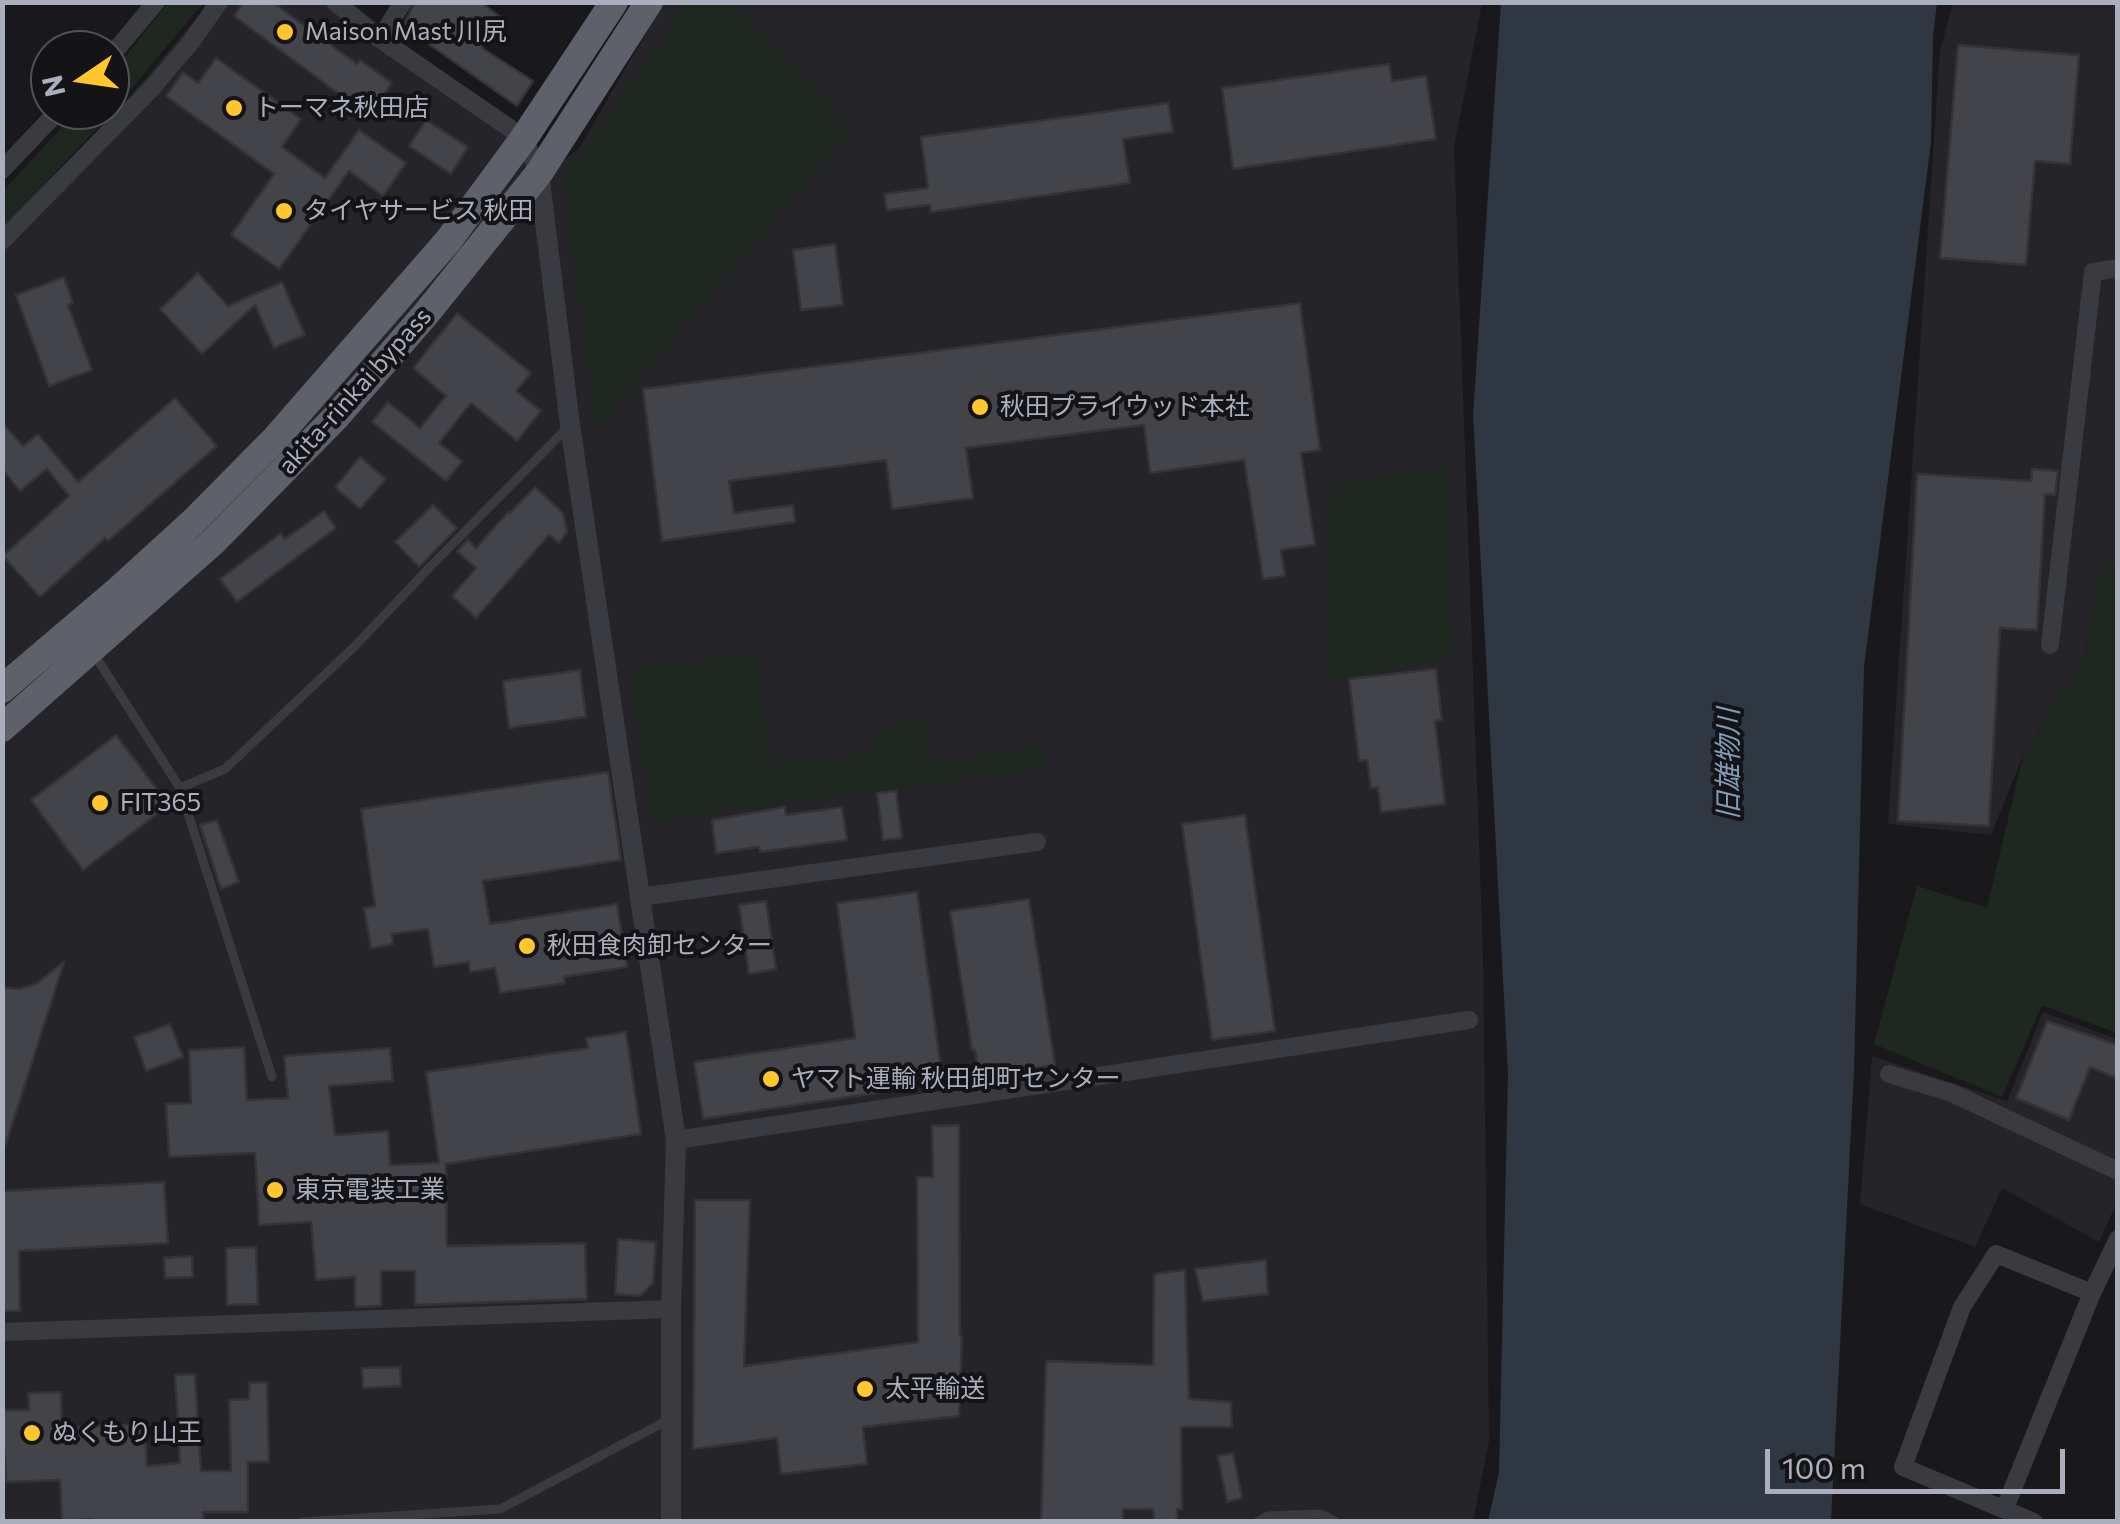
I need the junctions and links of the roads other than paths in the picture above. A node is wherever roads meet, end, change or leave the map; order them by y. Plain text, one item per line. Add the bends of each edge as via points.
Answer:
1 (156, 2) edge
2 (220, 2) edge
3 (335, 2) edge
4 (403, 2) edge
5 (614, 2) edge
6 (649, 2) edge
7 (130, 33) edge
8 (380, 39) junction
9 (41, 130) edge
10 (524, 138) junction
11 (2, 170) edge
12 (539, 173) junction
13 (2, 241) edge
14 (2118, 268) edge
15 (570, 425) junction
16 (83, 639) junction
17 (2050, 645) dead end
18 (2, 689) edge
19 (2, 728) edge
20 (180, 788) junction
21 (1038, 842) dead end
22 (640, 898) junction
23 (1469, 1020) dead end
24 (1889, 1074) dead end
25 (272, 1076) dead end
26 (676, 1140) junction
27 (2118, 1171) edge
28 (2118, 1239) edge
29 (2092, 1292) junction
30 (671, 1309) junction
31 (2, 1332) edge
32 (671, 1418) junction
33 (2005, 1508) junction
34 (303, 1522) edge
35 (671, 1522) edge
36 (1257, 1522) edge
37 (1336, 1522) edge
38 (2034, 1522) edge

1 - 7 street
2 - 13 street via 150,89
3 - 8 street
4 - 8 street
5 - 10 highway, akita-rinkai bypass
6 - 12 highway, akita-rinkai bypass
8 - 10 street
9 - 11 street
10 - 12 street
10 - 16 highway, akita-rinkai bypass via 448,240 276,438
12 - 15 street
12 - 16 highway, akita-rinkai bypass via 334,418 214,541
14 - 17 street via 2093,272
15 - 20 lane via 225,769
15 - 22 street
16 - 18 highway, akita-rinkai bypass
16 - 19 highway, akita-rinkai bypass
16 - 20 lane
20 - 25 lane
21 - 22 street
22 - 26 street
23 - 26 street
24 - 27 street via 1952,1093
26 - 30 street
28 - 29 street
29 - 33 street
29 - 33 street via 1996,1254 1962,1306 1903,1467
30 - 31 street
30 - 32 street
32 - 34 lane via 500,1509
32 - 35 street
33 - 38 street
36 - 37 lane via 1321,1514

